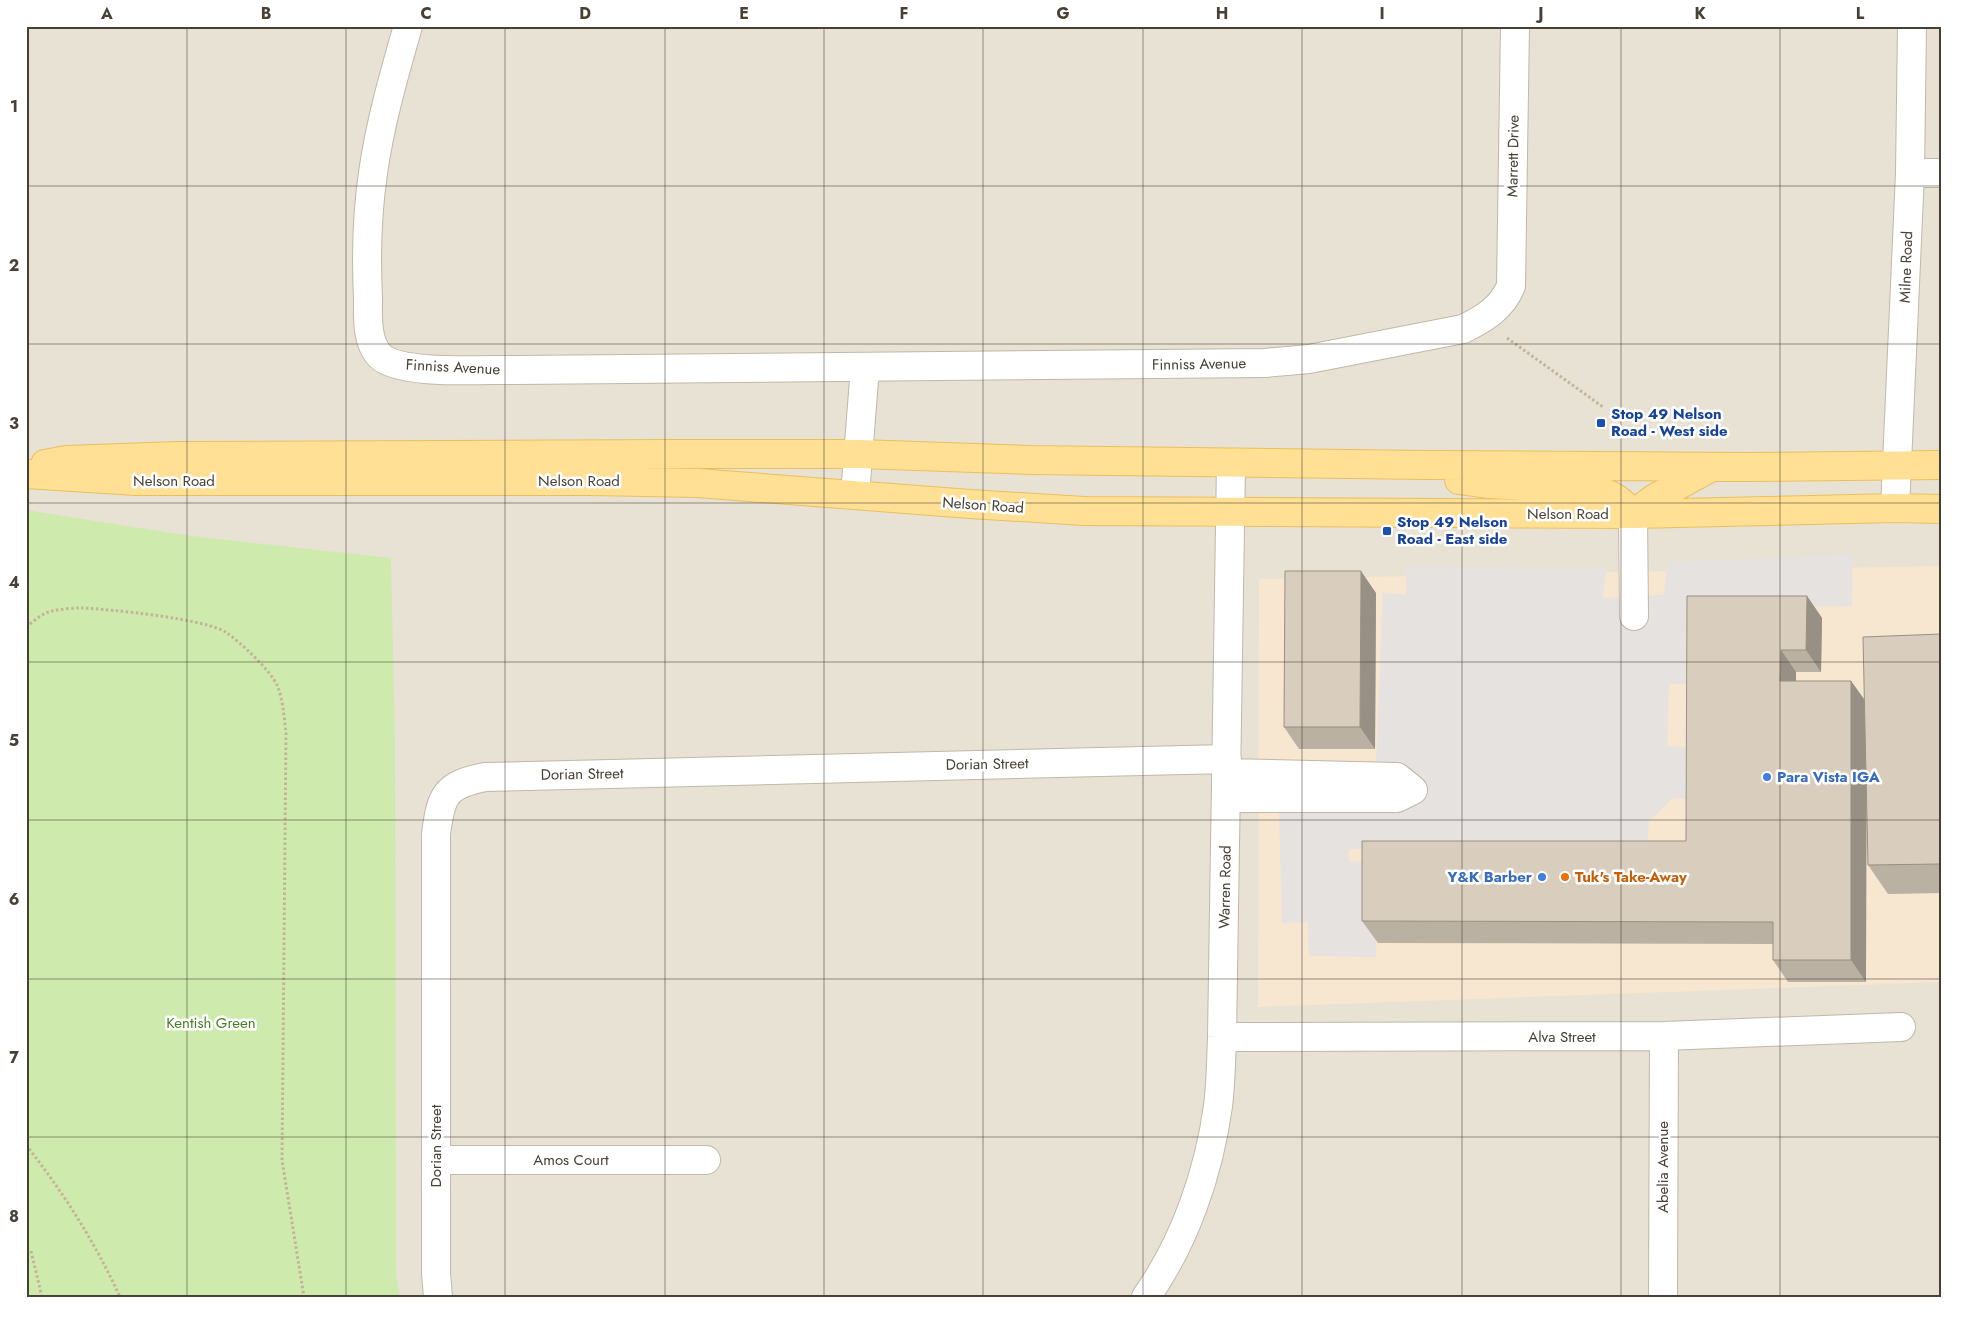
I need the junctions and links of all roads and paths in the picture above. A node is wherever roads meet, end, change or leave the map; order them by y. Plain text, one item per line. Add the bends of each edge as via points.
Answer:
1 (408, 26) edge
2 (1514, 26) edge
3 (1912, 26) edge
4 (1910, 172) junction
5 (1941, 173) edge
6 (1511, 286) joint
7 (1506, 337) dead end
8 (865, 367) junction
9 (1603, 407) dead end
10 (859, 454) junction
11 (1231, 463) junction
12 (1427, 465) junction
13 (1941, 465) edge
14 (1713, 467) junction
15 (1897, 467) junction
16 (26, 468) edge
17 (26, 474) edge
18 (855, 494) junction
19 (1895, 508) junction
20 (1941, 508) edge
21 (1230, 512) junction
22 (1634, 514) junction
23 (1634, 616) dead end
24 (26, 627) edge
25 (1227, 777) junction
26 (1901, 1027) dead end
27 (1664, 1036) junction
28 (1222, 1037) junction
29 (26, 1145) edge
30 (436, 1160) junction
31 (706, 1160) dead end
32 (26, 1251) edge
33 (42, 1297) edge
34 (120, 1297) edge
35 (304, 1297) edge
36 (438, 1297) edge
37 (1146, 1297) edge
38 (1663, 1297) edge

1 - 8 street, Finniss Avenue via 384,114 372,184 367,281 372,342 380,356 394,364 416,369
2 - 6 street, Marrett Drive
3 - 4 street, Milne Road
4 - 5 street
4 - 15 street, Milne Road
6 - 8 street, Finniss Avenue via 1495,310 1463,328 1309,359 1265,364
7 - 9 path
8 - 10 street
10 - 11 main road, Nelson Road
10 - 16 main road, Nelson Road via 178,456 66,460
10 - 18 street
11 - 12 main road, Nelson Road
11 - 21 street, Warren Road
12 - 14 main road, Nelson Road
12 - 22 main road via 1461,480 1604,492
13 - 15 main road, Nelson Road
14 - 15 main road, Nelson Road
14 - 22 main road via 1655,498
15 - 19 street, Milne Road
17 - 18 main road, Nelson Road via 136,481 688,483
18 - 21 main road, Nelson Road via 1084,510
19 - 20 main road, Nelson Road
19 - 22 main road, Nelson Road
21 - 22 main road, Nelson Road
21 - 25 street, Warren Road
22 - 23 street
24 - 35 path via 51,611 81,608 207,625 226,632 277,683 286,733 282,1160
25 - 25 street via 1397,777 1414,790 1397,798
25 - 28 street, Warren Road
25 - 30 street, Dorian Street via 485,777 466,780 454,786 445,797 439,811 436,834
26 - 27 street, Alva Street
27 - 28 street, Alva Street
27 - 38 street, Abelia Avenue
28 - 37 street, Warren Road via 1218,1104 1210,1151 1180,1237
29 - 34 path via 88,1234
30 - 31 street, Amos Court
30 - 36 street, Dorian Street
32 - 33 path via 31,1251

